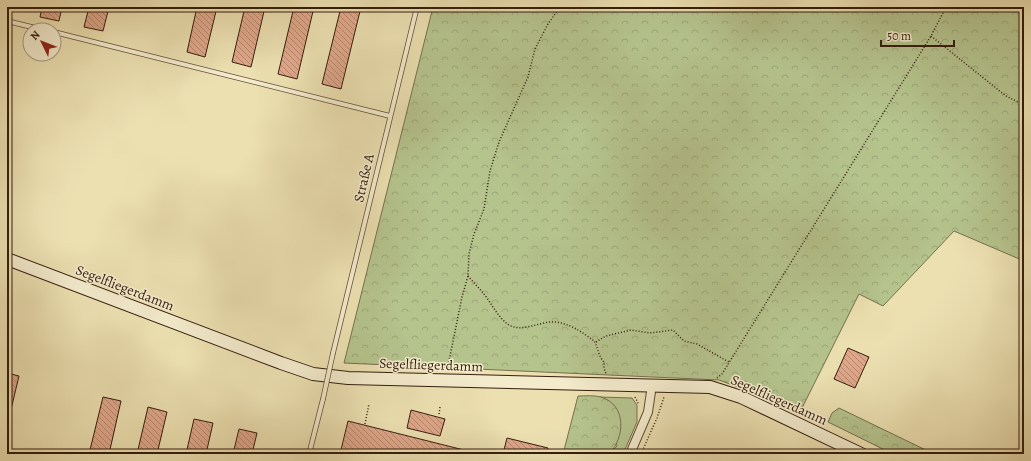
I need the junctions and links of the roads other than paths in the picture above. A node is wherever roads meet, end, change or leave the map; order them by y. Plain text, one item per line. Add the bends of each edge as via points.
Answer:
1 (417, 7) edge
2 (7, 21) edge
3 (22, 25) edge
4 (62, 34) edge
5 (390, 116) junction
6 (7, 259) edge
7 (652, 385) junction
8 (309, 454) edge
9 (630, 454) edge
10 (861, 454) edge

1 - 5 lane, Straße A
2 - 3 lane
4 - 5 lane
5 - 8 lane, Straße A, bridge
6 - 7 street, Segelfliegerdamm via 313,374 348,378
7 - 9 street via 648,412
7 - 10 street, Segelfliegerdamm via 710,387 725,391

